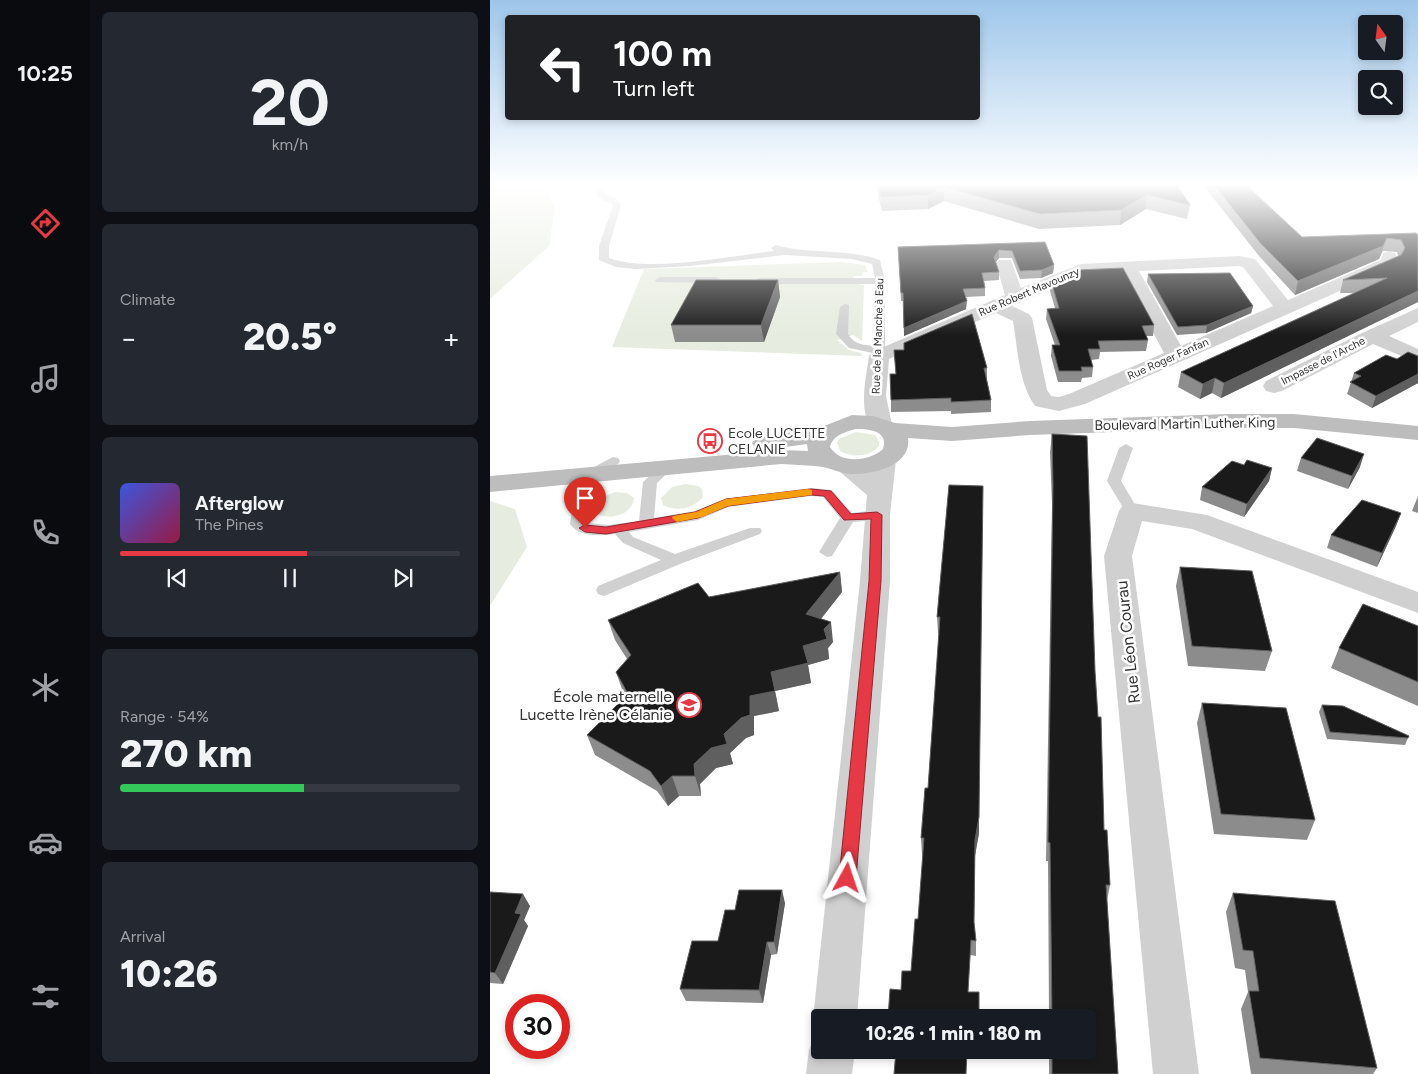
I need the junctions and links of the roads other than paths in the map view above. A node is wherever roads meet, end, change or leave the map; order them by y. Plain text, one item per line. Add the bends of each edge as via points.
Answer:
1 (607, 235) edge
2 (1389, 257) dead end
3 (1005, 264) dead end
4 (1127, 266) junction
5 (660, 280) dead end
6 (728, 280) edge
7 (748, 280) edge
8 (880, 281) junction
9 (1006, 302) junction
10 (845, 308) dead end
11 (1284, 308) junction
12 (1418, 314) edge
13 (1378, 333) junction
14 (1418, 344) edge
15 (879, 353) junction
16 (1176, 355) junction
17 (1418, 357) edge
18 (1274, 386) dead end
19 (875, 396) junction
20 (835, 429) junction
21 (1418, 432) edge
22 (887, 442) junction
23 (1126, 448) dead end
24 (613, 461) junction
25 (836, 463) junction
26 (666, 468) junction
27 (490, 474) edge
28 (584, 476) junction
29 (490, 484) edge
30 (869, 509) junction
31 (1132, 511) junction
32 (646, 523) junction
33 (619, 529) junction
34 (755, 531) dead end
35 (827, 552) dead end
36 (675, 560) junction
37 (604, 590) dead end
38 (1418, 603) edge
39 (836, 1009) edge
40 (831, 1059) edge
41 (830, 1074) edge
42 (1176, 1074) edge

1 - 8 lane, Rue de la Manche à Eau via 604,260 610,264 664,264 781,250 867,257 877,262
2 - 11 street, Rue Roger Fanfan via 1390,262
3 - 9 street
4 - 9 street, Rue Robert Mavounzy via 1080,269
4 - 11 street, Rue Robert Mavounzy via 1249,263
4 - 16 street
5 - 6 lane
7 - 8 lane
8 - 15 lane, Rue de la Manche à Eau
9 - 15 street, Rue Robert Mavounzy
9 - 16 street, Rue Roger Fanfan via 1022,318 1036,390 1043,400 1059,404 1077,399
10 - 15 lane via 844,338 858,348
11 - 16 street, Rue Roger Fanfan
12 - 13 street, Impasse de l'Arche
13 - 14 street
13 - 17 street, Impasse de l'Arche
13 - 18 street, Impasse de l'Arche
15 - 19 street, Rue de la Manche à Eau
19 - 20 street
19 - 22 street, Rue de la Manche à Eau
20 - 22 main road via 864,422
20 - 24 main road
20 - 25 main road via 818,443 819,451
21 - 22 main road, Boulevard Martin Luther King via 1294,421 1228,421 1040,428
22 - 25 main road, Boulevard Martin Luther King via 866,466
22 - 30 street, Rue de la Manche à Eau
23 - 31 lane via 1114,481
24 - 27 main road
24 - 28 lane
25 - 26 main road via 781,457
25 - 30 street
26 - 28 main road
26 - 32 lane via 650,482
28 - 29 main road
28 - 33 lane via 577,524 606,531
30 - 32 lane via 827,493 811,492 726,503 698,515
30 - 35 lane
30 - 39 street, Rue de la Manche à Eau via 875,581
31 - 38 street via 1197,522
31 - 42 street, Rue Léon Courau via 1118,556
32 - 33 lane
33 - 36 lane via 628,540
34 - 36 lane
36 - 37 lane
40 - 41 street

